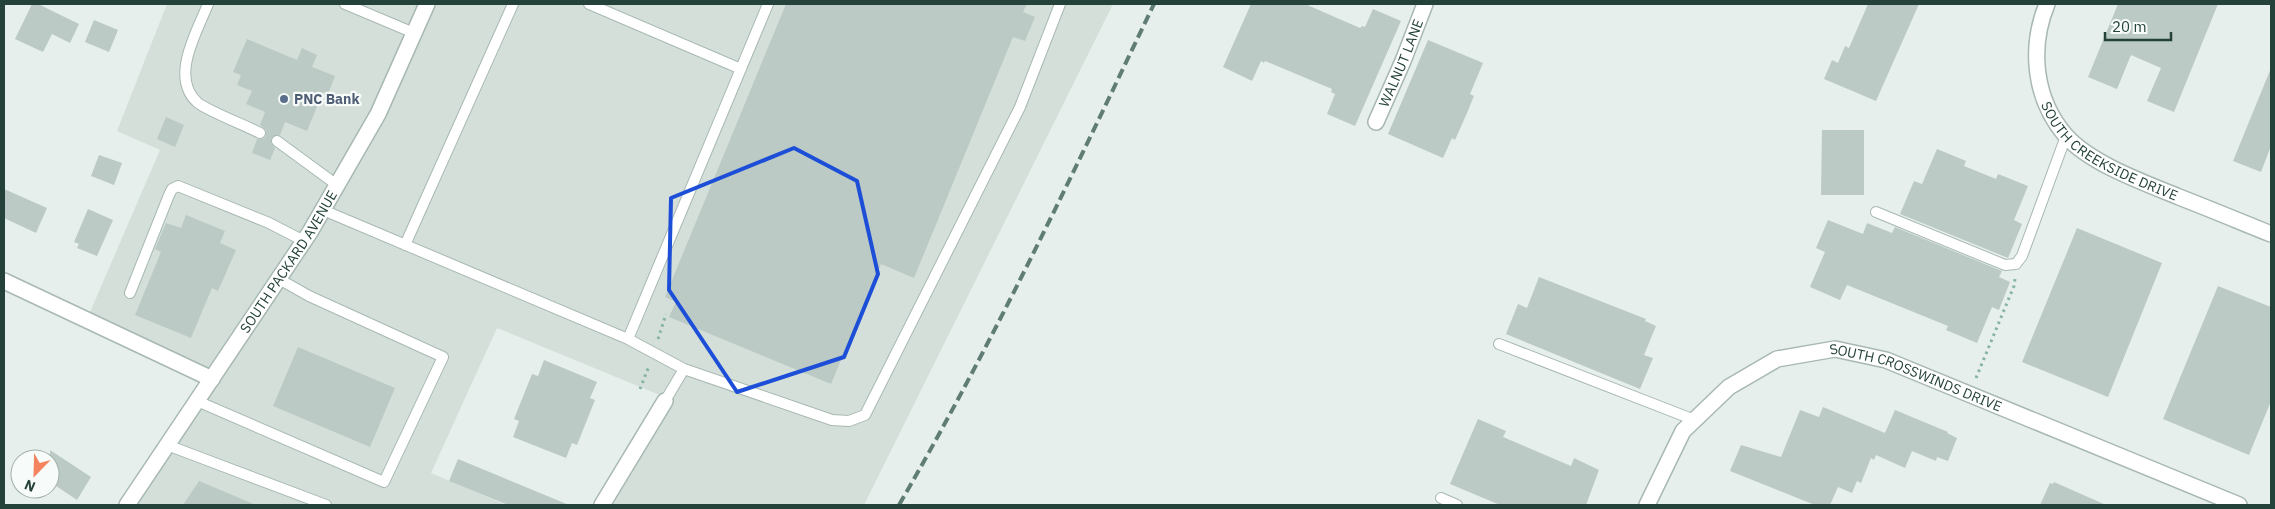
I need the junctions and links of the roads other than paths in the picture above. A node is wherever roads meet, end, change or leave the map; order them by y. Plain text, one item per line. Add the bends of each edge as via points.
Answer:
1 (208, 4) edge
2 (345, 4) edge
3 (428, 4) edge
4 (513, 4) edge
5 (589, 4) edge
6 (768, 4) edge
7 (1060, 4) edge
8 (1425, 4) edge
9 (2047, 4) edge
10 (414, 33) junction
11 (741, 69) junction
12 (1376, 122) dead end
13 (260, 133) dead end
14 (2066, 136) junction
15 (278, 141) dead end
16 (337, 185) junction
17 (323, 210) junction
18 (1876, 212) dead end
19 (2271, 234) edge
20 (304, 242) junction
21 (405, 245) junction
22 (279, 279) junction
23 (4, 281) edge
24 (130, 293) dead end
25 (628, 339) junction
26 (1499, 344) dead end
27 (684, 369) junction
28 (212, 379) junction
29 (197, 401) junction
30 (665, 401) joint
31 (1692, 419) junction
32 (167, 446) junction
33 (1441, 498) dead end
34 (127, 505) edge
35 (326, 505) edge
36 (602, 505) edge
37 (1458, 505) edge
38 (1647, 505) edge
39 (2239, 505) edge

1 - 13 lane via 185,68 187,91 199,104
2 - 10 lane
3 - 10 street, SOUTH PACKARD AVENUE
4 - 21 lane
5 - 11 lane
6 - 11 lane
7 - 27 lane via 1020,107 865,415 848,421 832,420
8 - 12 street, WALNUT LANE
9 - 14 street, SOUTH CREEKSIDE DRIVE via 2035,45 2037,74 2047,107
10 - 16 street, SOUTH PACKARD AVENUE via 378,114
11 - 25 lane
14 - 18 lane via 2022,256 2016,264 2005,265
14 - 19 street, SOUTH CREEKSIDE DRIVE via 2096,159 2127,176
15 - 16 lane
16 - 17 street, SOUTH PACKARD AVENUE
17 - 20 street, SOUTH PACKARD AVENUE
17 - 21 lane
20 - 22 street, SOUTH PACKARD AVENUE
20 - 24 lane via 269,223 178,186 169,195
21 - 25 lane
22 - 28 street, SOUTH PACKARD AVENUE
22 - 29 lane via 443,357 384,482
23 - 28 street
25 - 27 lane
26 - 31 lane
27 - 30 lane
28 - 29 street, SOUTH PACKARD AVENUE
29 - 32 street, SOUTH PACKARD AVENUE
30 - 36 street
31 - 38 street, SOUTH CROSSWINDS DRIVE
31 - 39 street, SOUTH CROSSWINDS DRIVE via 1729,387 1777,359 1835,349 1886,360
32 - 34 street, SOUTH PACKARD AVENUE
32 - 35 lane
33 - 37 lane

